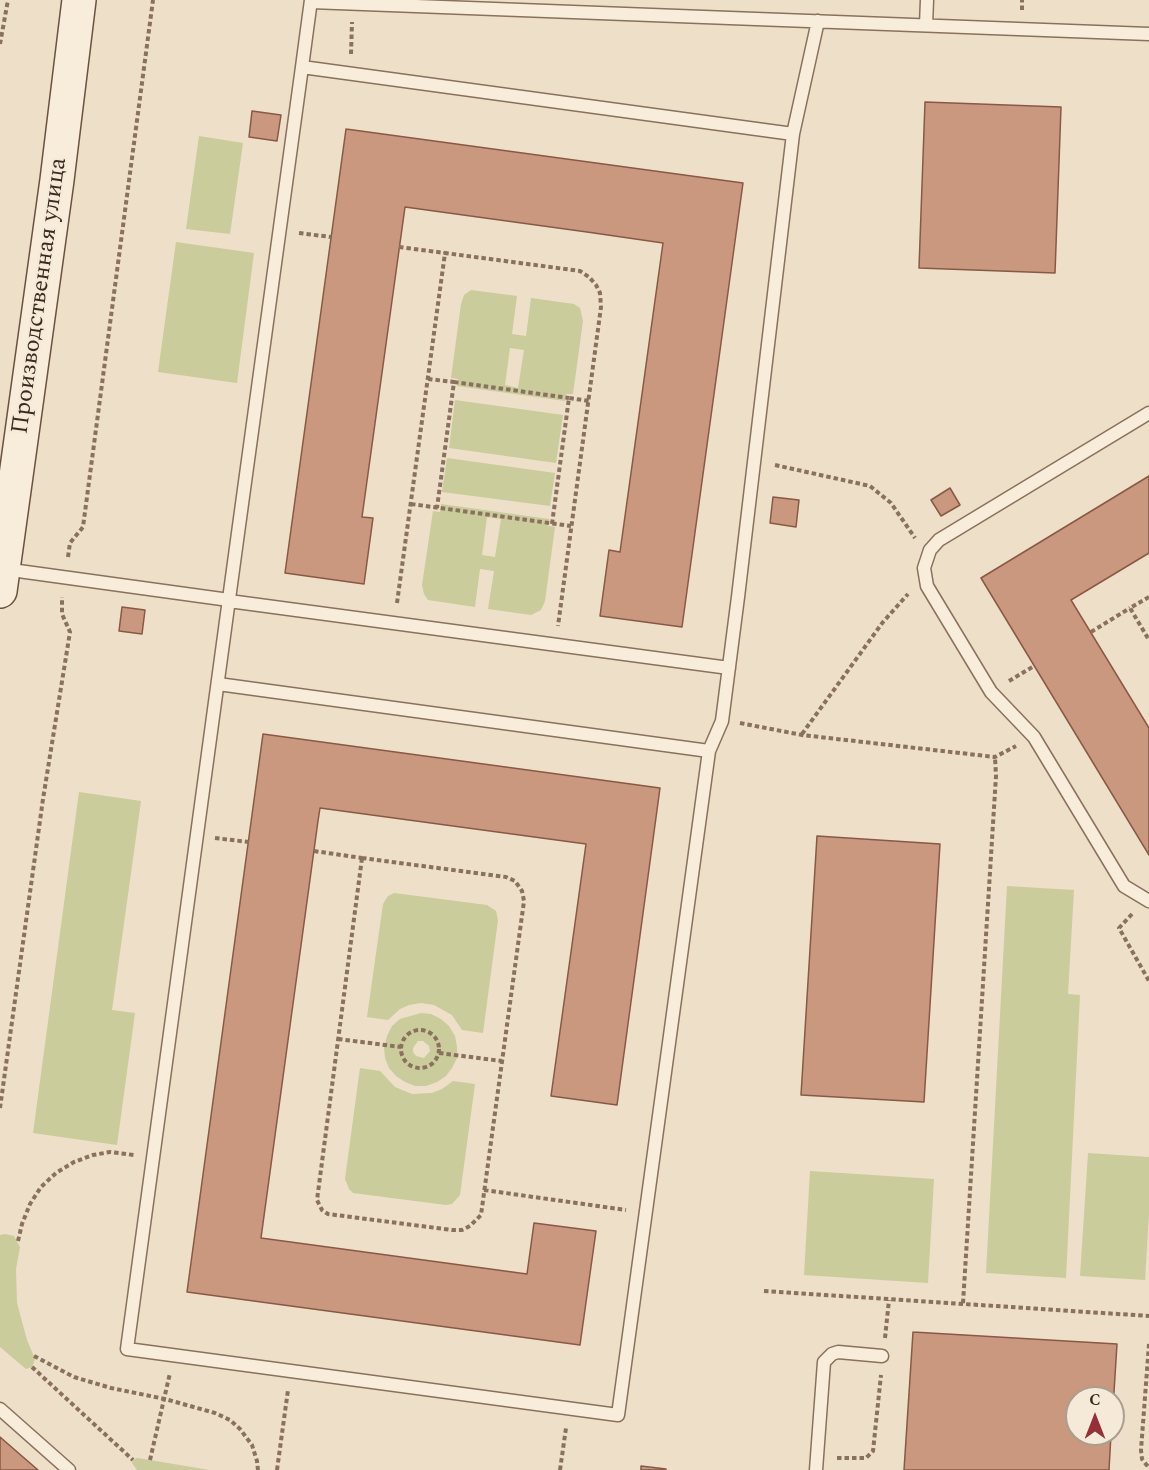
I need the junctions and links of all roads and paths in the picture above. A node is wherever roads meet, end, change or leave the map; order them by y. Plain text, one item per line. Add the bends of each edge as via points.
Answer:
1 (8, 0) edge
2 (79, 0) edge
3 (153, 0) edge
4 (927, 0) edge
5 (311, 1) edge
6 (353, 4) junction
7 (818, 21) junction
8 (926, 26) junction
9 (1149, 34) edge
10 (0, 44) edge
11 (302, 67) junction
12 (351, 74) junction
13 (793, 134) junction
14 (279, 231) junction
15 (331, 237) dead end
16 (399, 247) dead end
17 (445, 253) junction
18 (428, 379) junction
19 (454, 382) junction
20 (569, 398) junction
21 (589, 401) junction
22 (1149, 413) edge
23 (771, 464) dead end
24 (411, 504) junction
25 (437, 508) junction
26 (552, 524) junction
27 (572, 526) junction
28 (930, 549) junction
29 (68, 561) dead end
30 (1, 576) edge
31 (924, 576) junction
32 (1149, 597) edge
33 (62, 598) dead end
34 (229, 600) junction
35 (1130, 608) junction
36 (394, 623) junction
37 (1090, 632) dead end
38 (1149, 640) edge
39 (555, 645) junction
40 (1034, 666) dead end
41 (729, 668) junction
42 (218, 684) junction
43 (991, 692) junction
44 (722, 721) junction
45 (802, 735) junction
46 (1034, 737) junction
47 (709, 751) junction
48 (995, 757) junction
49 (197, 835) junction
50 (249, 842) dead end
51 (314, 851) dead end
52 (363, 858) junction
53 (1147, 900) edge
54 (1149, 981) edge
55 (338, 1039) junction
56 (401, 1047) junction
57 (439, 1053) junction
58 (502, 1061) junction
59 (0, 1108) edge
60 (153, 1157) junction
61 (484, 1190) junction
62 (645, 1212) junction
63 (18, 1241) dead end
64 (764, 1291) dead end
65 (889, 1300) junction
66 (963, 1303) junction
67 (1149, 1316) edge
68 (1149, 1344) edge
69 (174, 1355) junction
70 (34, 1356) dead end
71 (882, 1356) junction
72 (32, 1367) dead end
73 (291, 1371) junction
74 (165, 1399) junction
75 (0, 1409) edge
76 (569, 1409) junction
77 (133, 1460) dead end
78 (150, 1460) dead end
79 (816, 1464) edge
80 (1149, 1468) edge
81 (69, 1470) edge
82 (258, 1470) edge
83 (277, 1470) edge
84 (560, 1470) edge

1 - 10 path
2 - 30 main road, Производственная улица
3 - 29 path via 83,527 70,543
4 - 8 lane
5 - 6 lane
5 - 11 lane
6 - 7 lane
6 - 12 path
7 - 8 lane
7 - 13 lane
8 - 9 lane
11 - 12 lane
11 - 14 lane
12 - 13 lane
13 - 41 lane
14 - 15 path
14 - 34 lane
16 - 17 path
17 - 18 path
17 - 21 path via 580,272 589,277 600,293 601,307
18 - 19 path
18 - 24 path
19 - 20 path
19 - 25 path
20 - 21 path
20 - 26 path
21 - 27 path
22 - 28 lane
23 - 28 path via 870,486 891,503 916,538
24 - 25 path
24 - 36 path
25 - 26 path
26 - 27 path
27 - 39 path
28 - 31 lane
30 - 34 lane
31 - 43 lane
31 - 45 path via 883,622
32 - 35 path
33 - 59 path via 62,614 70,632
34 - 36 lane
34 - 42 lane
35 - 37 path
35 - 38 path
36 - 39 lane
39 - 41 lane
40 - 43 path
41 - 44 lane
42 - 47 lane
42 - 49 lane
43 - 46 lane
44 - 45 path
44 - 47 lane
45 - 48 path
46 - 48 path
46 - 53 lane via 1124,886
47 - 62 lane
48 - 66 path
49 - 50 path
49 - 60 lane
51 - 52 path
52 - 55 path
52 - 58 path via 506,877 519,885 524,901
53 - 54 path via 1119,928
55 - 56 path
55 - 61 path via 316,1200 322,1210 328,1214 462,1230 481,1215
56 - 57 path via 402,1056 414,1067 430,1065
56 - 57 path via 408,1034 423,1030 436,1038
57 - 58 path
58 - 61 path
60 - 63 path via 110,1152 74,1162 56,1173 30,1204
60 - 69 lane via 127,1349
61 - 62 path
62 - 76 lane via 618,1415
64 - 65 path
65 - 66 path
65 - 71 path
66 - 67 path
68 - 80 path via 1141,1450
69 - 73 lane
69 - 74 path
70 - 74 path via 74,1377
71 - 79 path via 873,1451 866,1458
71 - 79 lane via 838,1352 824,1362
72 - 77 path
73 - 76 lane
73 - 83 path
74 - 78 path
74 - 82 path via 230,1420 252,1444
75 - 81 lane
76 - 84 path

